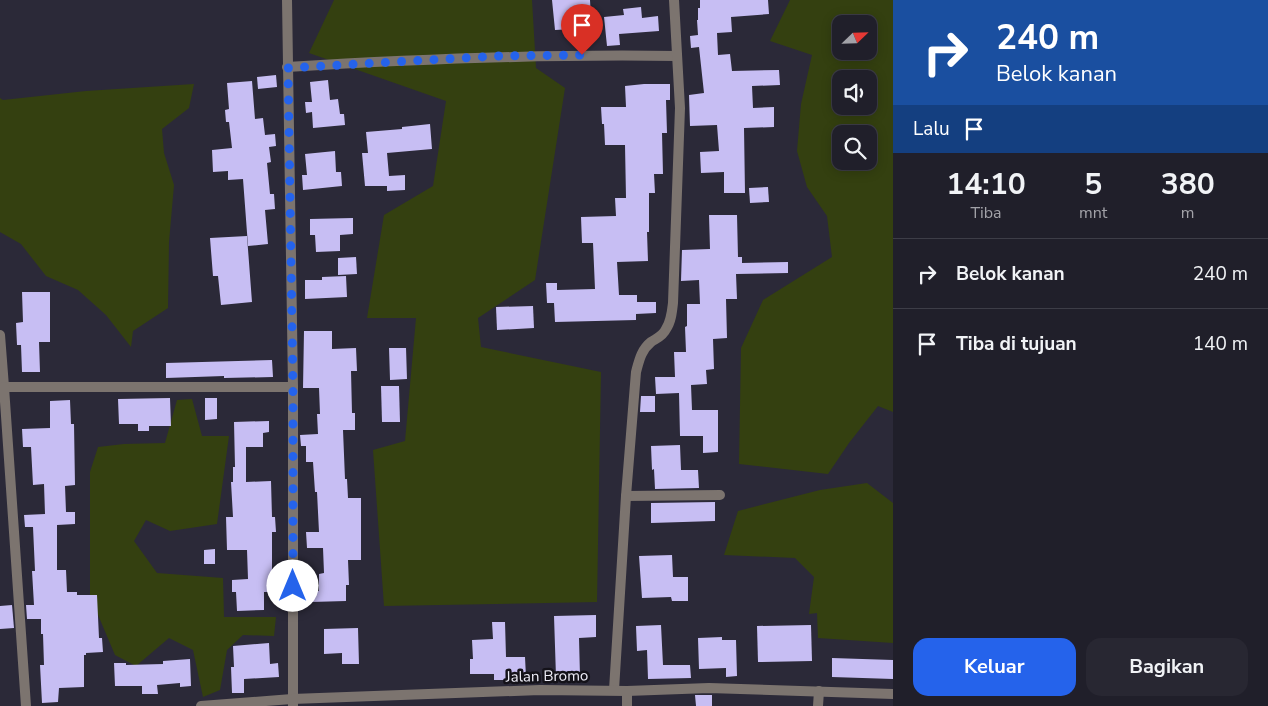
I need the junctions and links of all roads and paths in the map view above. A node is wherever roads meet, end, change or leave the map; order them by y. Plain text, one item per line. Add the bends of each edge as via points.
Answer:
1 (287, 0) edge
2 (674, 0) edge
3 (678, 56) junction
4 (288, 68) junction
5 (0, 336) edge
6 (4, 387) junction
7 (293, 387) junction
8 (720, 495) dead end
9 (626, 496) junction
10 (614, 690) junction
11 (627, 691) junction
12 (819, 691) junction
13 (893, 694) edge
14 (292, 702) edge
15 (26, 706) edge
16 (201, 706) edge
17 (627, 706) edge
18 (818, 706) edge

1 - 4 street
2 - 3 street
3 - 4 street via 498,56
3 - 9 street via 680,108 673,303 668,327 644,350 636,372
4 - 7 street
5 - 6 street
6 - 7 street
6 - 15 street
7 - 14 street
8 - 9 street
9 - 10 street
10 - 11 street, Jalan Bromo
10 - 14 street, Jalan Bromo via 540,690
11 - 12 street, Jalan Bromo via 709,688
11 - 17 street
12 - 13 street, Jalan Bromo
12 - 18 street
14 - 16 street, Jalan Bromo

